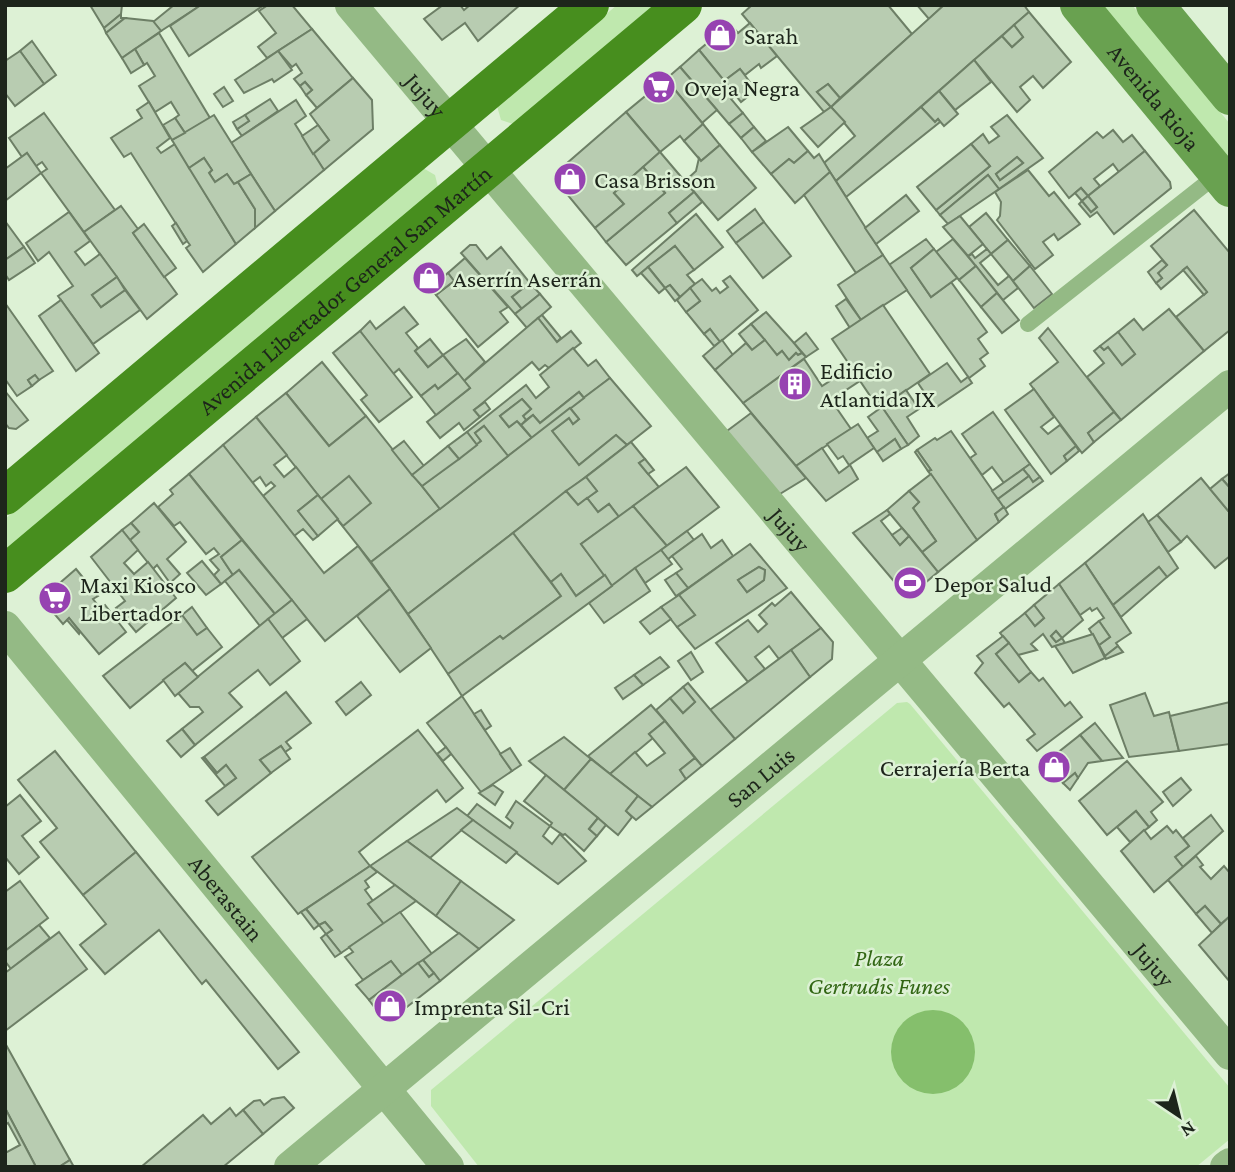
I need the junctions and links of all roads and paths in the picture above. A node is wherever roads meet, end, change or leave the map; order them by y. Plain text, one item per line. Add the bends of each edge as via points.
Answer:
1 (351, 5) edge
2 (590, 5) edge
3 (682, 5) edge
4 (1079, 5) edge
5 (1155, 5) edge
6 (1230, 96) edge
7 (450, 123) junction
8 (489, 168) junction
9 (1224, 181) edge
10 (1028, 324) dead end
11 (1230, 386) edge
12 (5, 496) edge
13 (5, 574) edge
14 (5, 627) edge
15 (900, 660) junction
16 (1230, 1054) edge
17 (384, 1089) junction
18 (290, 1167) edge
19 (448, 1167) edge

1 - 7 street, Jujuy
2 - 7 main road
3 - 8 main road, Avenida Libertador General San Martín
4 - 9 main road, Avenida Rioja
5 - 6 main road
7 - 8 street, Jujuy
7 - 12 main road
8 - 13 main road, Avenida Libertador General San Martín
8 - 15 street, Jujuy
9 - 10 lane
11 - 15 street, San Luis
14 - 17 street, Aberastain
15 - 16 street, Jujuy
15 - 17 street, San Luis
17 - 18 street, San Luis
17 - 19 street, Aberastain

